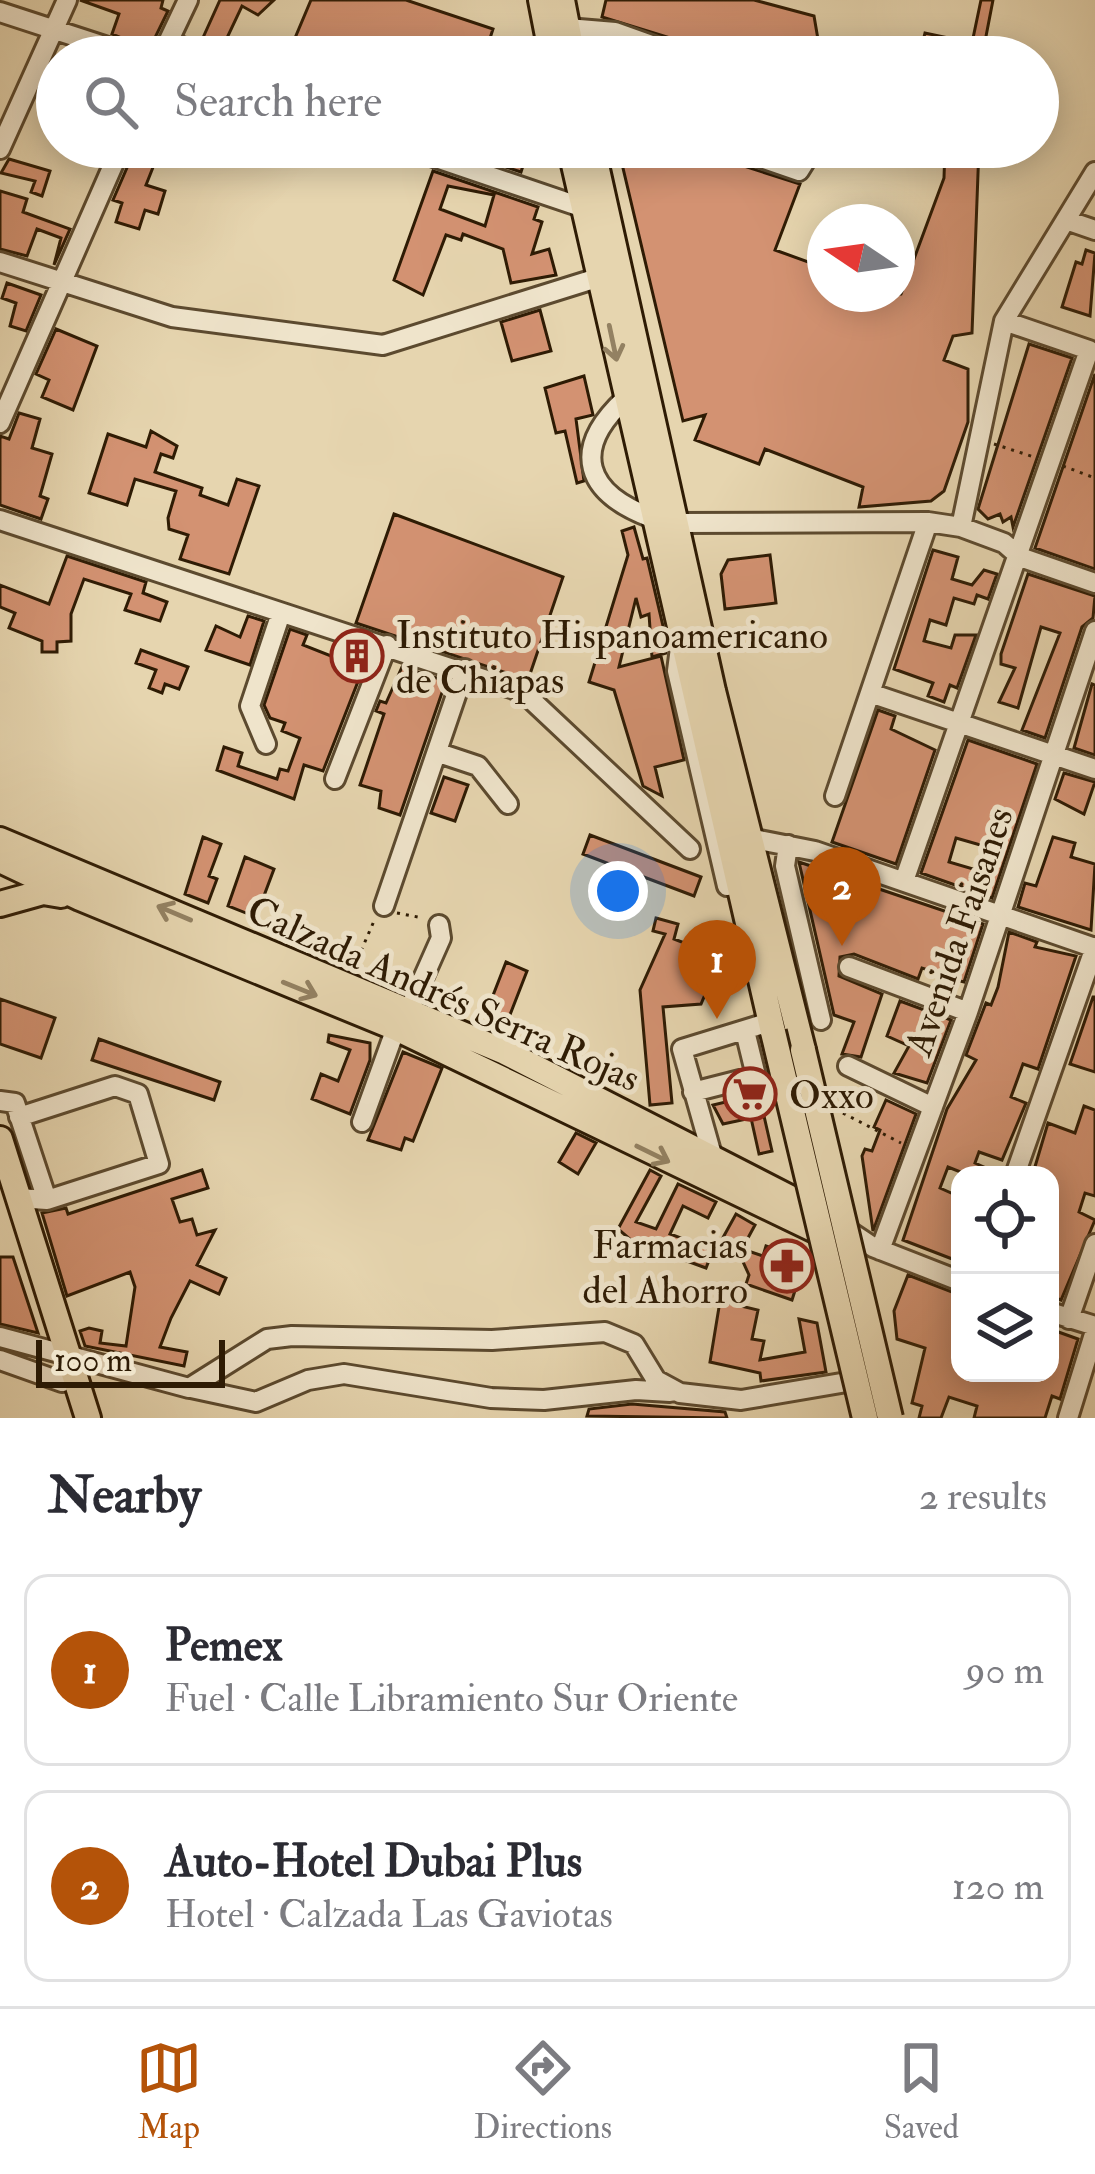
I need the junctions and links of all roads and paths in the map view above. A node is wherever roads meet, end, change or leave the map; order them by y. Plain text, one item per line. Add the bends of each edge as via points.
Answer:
1 (67, 0) edge
2 (188, 0) edge
3 (541, 0) edge
4 (562, 0) edge
5 (0, 12) edge
6 (567, 28) junction
7 (53, 29) junction
8 (50, 36) edge
9 (74, 36) edge
10 (171, 36) edge
11 (548, 36) edge
12 (569, 36) edge
13 (626, 36) edge
14 (36, 67) edge
15 (0, 148) edge
16 (112, 168) edge
17 (466, 168) edge
18 (575, 168) edge
19 (595, 168) edge
20 (1095, 172) edge
21 (584, 208) junction
22 (1066, 220) junction
23 (1095, 230) edge
24 (0, 262) edge
25 (610, 274) junction
26 (61, 280) junction
27 (1004, 321) junction
28 (1092, 351) edge
29 (625, 398) junction
30 (0, 423) edge
31 (0, 520) edge
32 (664, 521) junction
33 (928, 522) junction
34 (961, 527) junction
35 (1020, 557) junction
36 (1095, 583) edge
37 (281, 613) junction
38 (1095, 631) edge
39 (691, 637) junction
40 (387, 645) junction
41 (465, 669) junction
42 (702, 692) junction
43 (870, 692) junction
44 (960, 723) junction
45 (266, 743) dead end
46 (439, 753) junction
47 (1052, 754) junction
48 (1095, 769) edge
49 (335, 779) dead end
50 (835, 796) dead end
51 (508, 804) dead end
52 (0, 840) edge
53 (759, 840) junction
54 (788, 845) junction
55 (690, 849) dead end
56 (0, 860) edge
57 (904, 881) junction
58 (80, 898) junction
59 (0, 904) edge
60 (384, 905) junction
61 (1000, 913) junction
62 (439, 925) joint
63 (1095, 948) edge
64 (849, 967) dead end
65 (346, 985) junction
66 (968, 1012) junction
67 (402, 1019) junction
68 (821, 1020) dead end
69 (752, 1028) junction
70 (456, 1043) junction
71 (848, 1066) dead end
72 (764, 1075) junction
73 (694, 1092) junction
74 (0, 1101) edge
75 (933, 1107) junction
76 (835, 1109) dead end
77 (19, 1117) junction
78 (362, 1123) dead end
79 (0, 1139) edge
80 (919, 1152) junction
81 (712, 1155) junction
82 (1018, 1166) edge
83 (9, 1190) edge
84 (47, 1200) junction
85 (801, 1202) junction
86 (808, 1229) junction
87 (860, 1242) junction
88 (1095, 1244) edge
89 (951, 1277) edge
90 (1059, 1315) edge
91 (1095, 1329) edge
92 (0, 1336) edge
93 (0, 1360) edge
94 (61, 1365) junction
95 (847, 1382) junction
96 (189, 1388) junction
97 (680, 1393) junction
98 (79, 1413) edge
99 (861, 1418) edge
100 (890, 1418) edge
101 (900, 1418) edge
102 (1068, 1418) edge

1 - 7 street
2 - 10 street
3 - 11 main road
4 - 6 main road
5 - 7 street
6 - 12 main road
6 - 13 street
7 - 8 street
7 - 9 street
14 - 15 street
16 - 26 street
17 - 21 street
18 - 21 main road
19 - 25 main road
20 - 22 street
21 - 25 main road
22 - 23 street
22 - 27 street
24 - 26 street
25 - 26 street via 383,345 172,317
25 -> 29 main road
25 - 32 main road
26 - 30 street
27 - 28 street
27 - 34 street
28 - 35 street
29 - 32 main road
29 - 32 street via 591,442 594,473 619,506
31 - 37 street
32 - 33 street
32 - 39 main road
33 - 34 street
33 - 43 street
34 - 35 street
35 - 36 street
35 - 44 street
37 - 40 street
37 - 45 street via 250,706
38 - 47 street, Avenida Faisanes
39 - 42 main road
39 - 53 street via 715,650
39 - 69 street via 677,671
40 - 41 street
40 - 49 street
41 - 46 street
41 - 55 street via 523,692
42 - 99 main road, bridge
42 - 100 main road, bridge
43 - 44 street
43 - 50 street
44 - 47 street
44 - 57 street
46 - 51 street via 478,766
46 - 60 street
47 - 48 street
47 - 61 street, Avenida Faisanes
65 -> 52 main road, Calzada Andrés Serra Rojas
53 - 54 street
53 - 87 street
54 - 57 street
54 - 68 street via 785,866
56 - 58 main road, Calzada Andrés Serra Rojas
57 - 61 street
58 - 59 main road via 43,892
58 -> 67 main road, Calzada Andrés Serra Rojas
60 - 62 path
60 - 65 path
61 - 63 street
61 - 66 street, Avenida Faisanes
62 - 67 street via 441,938
63 - 82 street
64 - 66 street
65 - 67 main road, Calzada Andrés Serra Rojas
66 - 75 street, Avenida Faisanes
67 - 70 main road, Calzada Andrés Serra Rojas
67 - 78 street
69 - 72 street
69 - 73 street via 682,1049
70 - 81 main road, Calzada Andrés Serra Rojas
70 -> 86 main road, Calzada Andrés Serra Rojas
71 - 75 street
72 - 73 street
72 - 85 street
73 - 81 street
74 - 77 street via 15,1103
75 - 80 street, Avenida Faisanes
76 - 80 path
77 - 84 street
77 - 84 street via 116,1086 138,1094 159,1164
79 - 83 main road
80 - 87 street, Avenida Faisanes
81 - 85 main road, Calzada Andrés Serra Rojas
83 - 84 street
83 - 94 main road
85 - 86 street
85 - 87 main road, Calzada Andrés Serra Rojas
86 - 87 main road, Calzada Andrés Serra Rojas
86 - 95 street
87 - 89 street
87 - 101 street
88 - 90 street
90 - 91 street
91 - 102 street
92 - 94 street
93 - 94 street
94 - 96 street
94 - 98 main road
95 - 97 street via 741,1400
95 - 99 street
96 - 97 street via 256,1402 331,1373 491,1398
96 - 97 street via 267,1339 472,1341 605,1332 634,1344 656,1380

